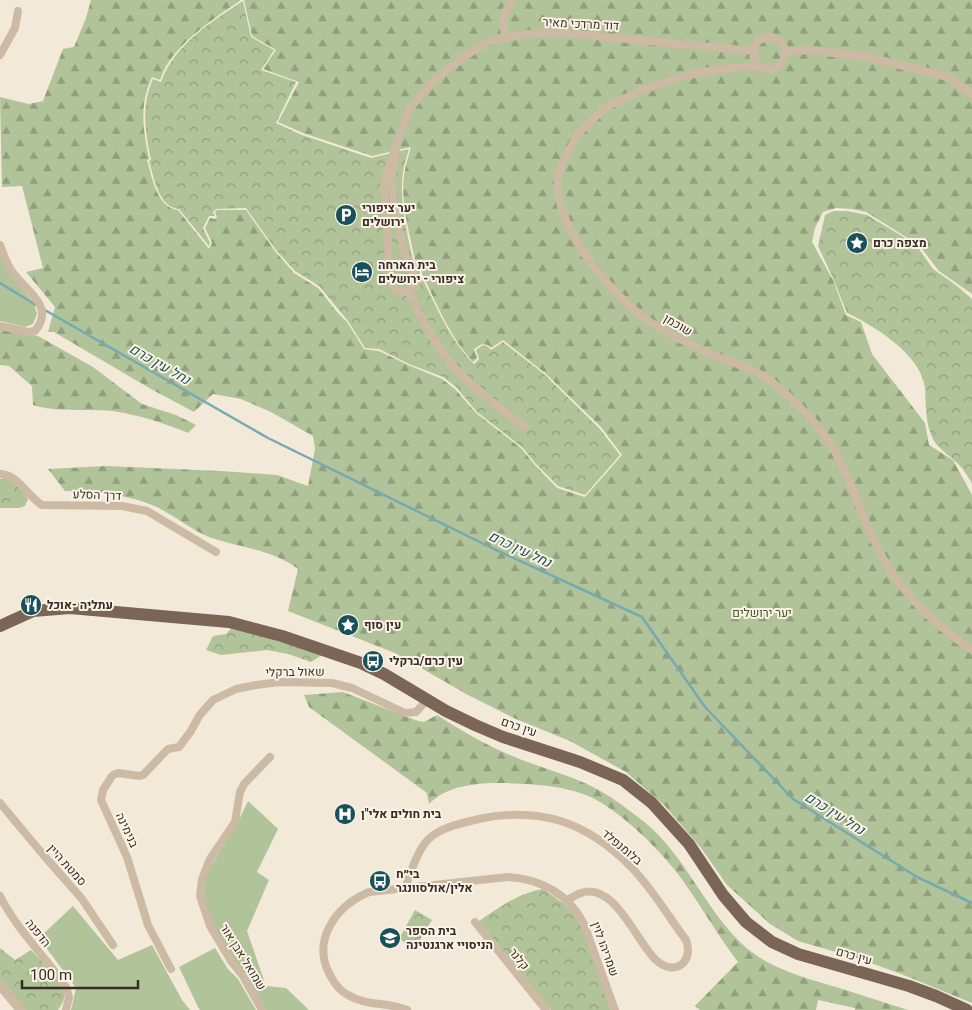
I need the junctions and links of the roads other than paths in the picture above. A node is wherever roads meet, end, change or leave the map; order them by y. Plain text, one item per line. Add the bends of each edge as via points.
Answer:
1 (513, 0) edge
2 (18, 11) dead end
3 (505, 38) junction
4 (754, 51) junction
5 (785, 52) junction
6 (0, 55) edge
7 (761, 67) junction
8 (972, 95) edge
9 (397, 144) junction
10 (0, 245) edge
11 (408, 290) junction
12 (0, 326) edge
13 (525, 427) dead end
14 (4, 474) edge
15 (216, 552) dead end
16 (0, 626) edge
17 (972, 650) edge
18 (427, 700) junction
19 (179, 747) joint
20 (270, 757) dead end
21 (0, 803) edge
22 (405, 888) junction
23 (0, 896) edge
24 (567, 900) junction
25 (475, 922) dead end
26 (113, 945) dead end
27 (171, 969) dead end
28 (0, 985) edge
29 (21, 1010) edge
30 (66, 1010) edge
31 (262, 1010) edge
32 (407, 1010) edge
33 (546, 1010) edge
34 (616, 1010) edge
35 (967, 1010) edge

1 - 3 street via 502,20
2 - 6 street via 14,28
3 - 4 street, דוד מרדכי מאיר via 552,32
3 - 9 street, דוד מרדכי מאיר via 490,41 436,78 408,112
4 - 5 street via 758,42 772,38 781,42
4 - 7 street via 755,60
5 - 7 street via 780,65 771,69
5 - 8 street via 807,50 868,57 948,77
7 - 17 street, שוכמן via 717,70 683,77 606,107 581,130 569,148 557,180 560,203 582,251 602,278 642,316 684,343 764,376 811,419 839,457 871,534 899,583 937,625
9 - 11 street, דוד מרדכי מאיר via 392,178 397,224 416,286
9 - 11 street, דוד מרדכי מאיר via 384,186 390,277 392,288
10 - 12 street via 12,271 39,302 43,320 35,331 28,332
11 - 13 street via 423,323 450,362 478,390
14 - 15 street, דרך הסלע via 26,489 34,501 42,504 122,506 147,511
16 - 18 main road, עין כרם via 33,611 70,608 235,623 354,660
18 - 19 street, שאול ברקלי via 416,712 405,713 352,688 332,683 256,685 236,689 212,700
18 - 35 main road, עין כרם via 503,737 623,780 652,803 689,844 746,922 772,942 798,954 909,986
19 - 27 street, בנימינה via 168,749 143,775 119,773 112,776 101,800 128,856 148,925
20 - 31 street, שמואל אבן אור via 244,784 235,822 210,859 202,879 200,896 210,926 230,961 244,976
21 - 26 street, סמטת היין via 82,899
22 - 24 street, שמריהו לוין via 508,877 543,884
22 - 24 street, בלומנפלד via 422,846 440,830 501,815 543,816 573,825 631,866 686,940 688,955 678,967 663,966 606,897 582,892
22 - 32 street, שמריהו לוין via 369,892 347,904 330,922 323,946 326,968 346,994 367,1003
23 - 30 street, הדפנה via 24,934 66,987 69,997
24 - 34 street, שמריהו לוין via 584,924
25 - 33 street, קלנר
28 - 29 street

